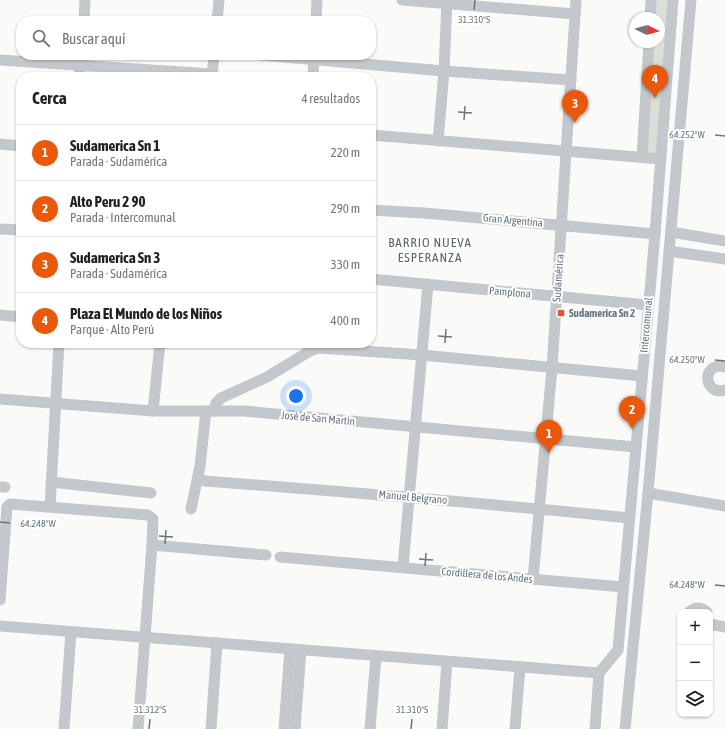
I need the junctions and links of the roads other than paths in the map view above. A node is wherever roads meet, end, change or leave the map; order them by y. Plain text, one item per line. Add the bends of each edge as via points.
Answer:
1 (85, 0) edge
2 (219, 0) edge
3 (317, 0) edge
4 (402, 0) edge
5 (576, 0) edge
6 (651, 0) edge
7 (673, 0) edge
8 (691, 0) edge
9 (447, 2) edge
10 (650, 12) edge
11 (575, 14) junction
12 (84, 16) edge
13 (217, 16) edge
14 (316, 16) edge
15 (649, 48) edge
16 (0, 60) edge
17 (80, 60) edge
18 (214, 60) edge
19 (314, 60) edge
20 (334, 60) edge
21 (444, 71) junction
22 (79, 72) edge
23 (186, 72) edge
24 (212, 72) edge
25 (313, 72) edge
26 (571, 80) junction
27 (376, 135) edge
28 (438, 141) junction
29 (0, 144) edge
30 (16, 146) edge
31 (567, 151) junction
32 (642, 157) junction
33 (661, 159) junction
34 (376, 210) edge
35 (562, 225) junction
36 (0, 229) edge
37 (16, 230) edge
38 (670, 232) junction
39 (655, 234) junction
40 (725, 241) edge
41 (669, 250) junction
42 (725, 260) edge
43 (376, 279) edge
44 (428, 284) junction
45 (557, 296) junction
46 (648, 305) junction
47 (0, 315) edge
48 (16, 317) edge
49 (59, 348) edge
50 (159, 348) edge
51 (422, 355) junction
52 (725, 367) edge
53 (552, 368) junction
54 (642, 376) junction
55 (725, 390) edge
56 (0, 399) edge
57 (56, 403) junction
58 (153, 411) junction
59 (210, 411) junction
60 (416, 427) junction
61 (546, 438) junction
62 (636, 447) junction
63 (198, 478) junction
64 (51, 482) junction
65 (151, 493) dead end
66 (648, 493) junction
67 (410, 497) junction
68 (725, 506) edge
69 (50, 507) junction
70 (539, 508) junction
71 (192, 509) dead end
72 (629, 518) junction
73 (152, 546) junction
74 (266, 555) dead end
75 (280, 557) dead end
76 (403, 567) junction
77 (533, 579) junction
78 (623, 587) junction
79 (0, 600) edge
80 (713, 625) edge
81 (0, 626) edge
82 (725, 627) edge
83 (71, 632) junction
84 (145, 638) junction
85 (217, 644) junction
86 (296, 650) junction
87 (376, 656) junction
88 (447, 662) junction
89 (520, 667) junction
90 (599, 674) junction
91 (64, 729) edge
92 (138, 729) edge
93 (211, 729) edge
94 (284, 729) edge
95 (295, 729) edge
96 (370, 729) edge
97 (442, 729) edge
98 (515, 729) edge
99 (594, 729) edge
100 (625, 729) edge

1 - 12 street
2 - 13 street
3 - 14 street
4 - 9 street
5 - 11 street, Sudamérica
6 - 10 street
7 - 33 street, Intercomunal
8 - 38 street
9 - 11 street
9 - 21 street
11 - 26 street, Sudamérica
15 - 32 street
16 - 17 street
17 - 22 street
17 - 23 street
18 - 24 street
19 - 25 street
20 - 21 street
21 - 26 street
21 - 28 street
26 - 31 street, Sudamérica
27 - 28 street
28 - 31 street
29 - 30 street
31 - 32 street
31 - 35 street, Sudamérica
32 - 33 street
33 - 39 street, Intercomunal
34 - 35 street, Gran Argentina
35 - 39 street, Gran Argentina
35 - 45 street, Sudamérica
36 - 37 street
38 - 40 street
38 - 41 street
39 - 46 street, Intercomunal
41 - 42 street
41 - 66 street
43 - 44 street, Pamplona
44 - 45 street, Pamplona
44 - 51 street
45 - 46 street, Pamplona
45 - 53 street, Sudamérica
46 - 54 street, Intercomunal
47 - 48 street
49 - 57 street
50 - 58 street
51 - 53 street
51 - 59 street via 318,348 267,377 221,398
51 - 60 street
52 - 55 street via 712,368 708,380 714,389
53 - 54 street
53 - 61 street, Sudamérica
54 - 62 street, Intercomunal
56 - 57 street, José de San Martín
57 - 58 street, José de San Martín
57 - 64 street
58 - 59 street, José de San Martín
59 - 60 street, José de San Martín
59 - 63 street
60 - 61 street, José de San Martín
60 - 67 street
61 - 62 street, José de San Martín
61 - 70 street, Sudamérica
62 - 72 street, Intercomunal
63 - 67 street, Manuel Belgrano via 205,481
63 - 71 street
64 - 65 street
64 - 69 street
66 - 68 street
66 - 100 street
67 - 70 street, Manuel Belgrano
67 - 76 street
69 - 73 street via 148,515 153,520
69 - 79 street via 10,504 7,507
70 - 72 street, Manuel Belgrano
70 - 77 street, Sudamérica
72 - 78 street, Intercomunal
73 - 74 street
73 - 84 street
75 - 76 street, Cordillera de los Andes
76 - 77 street, Cordillera de los Andes
77 - 78 street, Cordillera de los Andes
78 - 90 street, Intercomunal via 618,650
80 - 82 street
81 - 83 street
83 - 84 street
83 - 91 street
84 - 85 street
84 - 92 street
85 - 86 street
85 - 93 street
86 - 87 street
86 - 94 street
86 - 95 street
87 - 88 street
87 - 96 street
88 - 89 street
88 - 97 street
89 - 90 street
89 - 98 street
90 - 99 street

